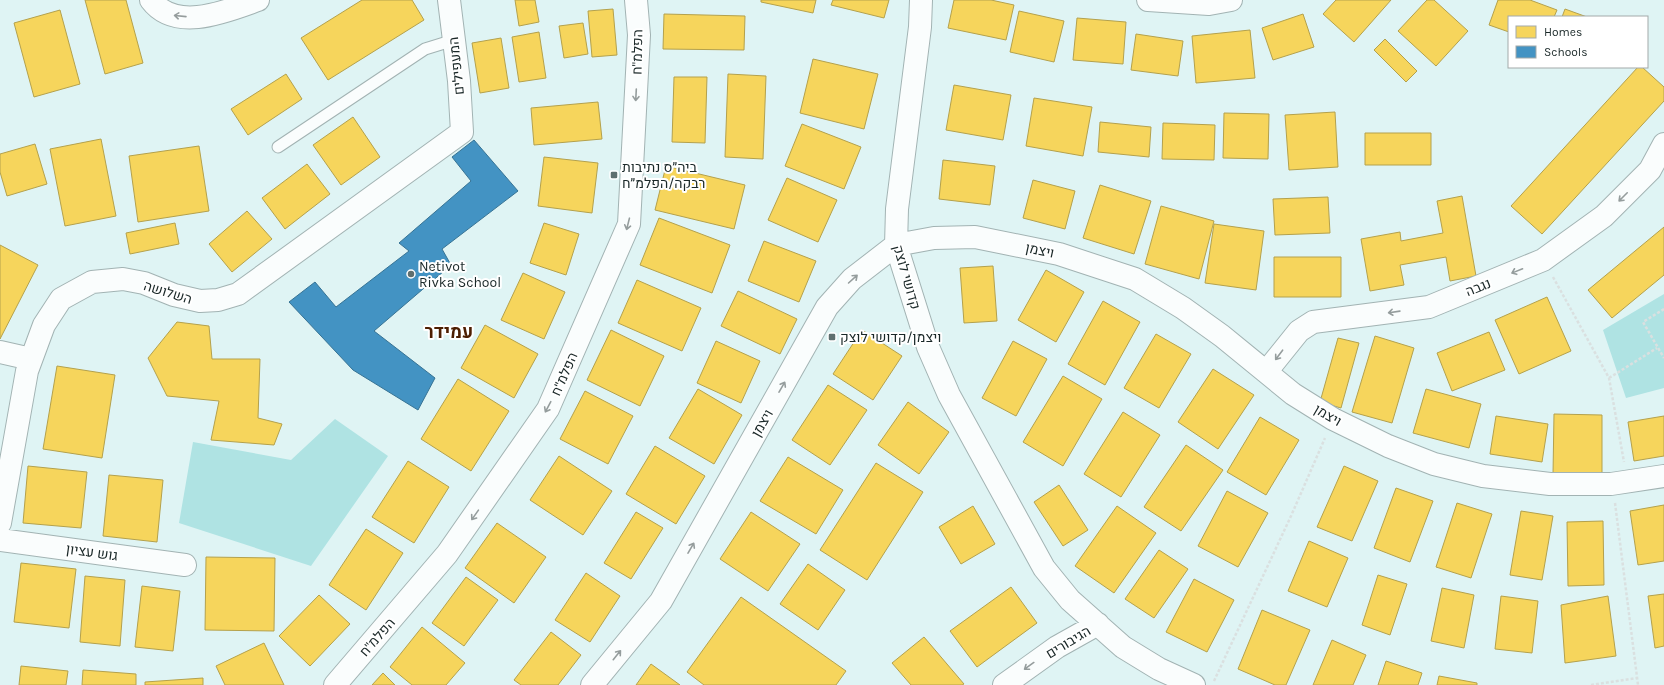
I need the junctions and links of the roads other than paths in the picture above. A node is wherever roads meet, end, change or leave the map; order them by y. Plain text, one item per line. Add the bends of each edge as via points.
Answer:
1 (151, 0) edge
2 (258, 0) edge
3 (449, 0) edge
4 (636, 0) edge
5 (921, 0) edge
6 (1148, 0) edge
7 (1231, 0) edge
8 (454, 40) junction
9 (462, 132) joint
10 (1664, 144) edge
11 (278, 147) dead end
12 (896, 245) junction
13 (0, 352) edge
14 (32, 359) junction
15 (1266, 372) junction
16 (1664, 476) edge
17 (0, 523) edge
18 (0, 540) edge
19 (185, 565) dead end
20 (1098, 624) junction
21 (335, 685) edge
22 (592, 685) edge
23 (1004, 685) edge
24 (1194, 685) edge

2 -> 1 street via 215,15 177,18
3 - 8 street, המעפילים
4 -> 21 street, הפלמ"ח via 639,35 629,224 548,409 447,554
5 - 12 street, קדושי לוצק via 920,27 897,209
6 - 7 street via 1209,4
8 - 9 street, המעפילים
8 - 11 lane via 424,49
9 - 14 street, השלושה via 238,294 218,300 200,301 123,279 92,282 62,299 44,325
10 -> 15 street, נגבה via 1650,170 1604,216 1544,260 1429,307 1314,322 1295,335
12 - 15 street, ויצמן via 934,238 974,237 1059,254 1136,279 1183,308
12 - 20 street, קדושי לוצק via 928,348 949,395 1044,568 1070,600
22 -> 12 street, ויצמן via 661,601 827,308 852,279
13 - 14 street
14 - 17 street, השלושה via 27,371
15 - 16 street, ויצמן via 1293,394 1333,419 1388,446 1428,461 1483,476 1550,484 1619,483
18 - 19 street, גוש עציון
20 -> 23 street, הגיבורים via 1057,647
20 - 24 street, הגיבורים via 1123,646 1159,669

